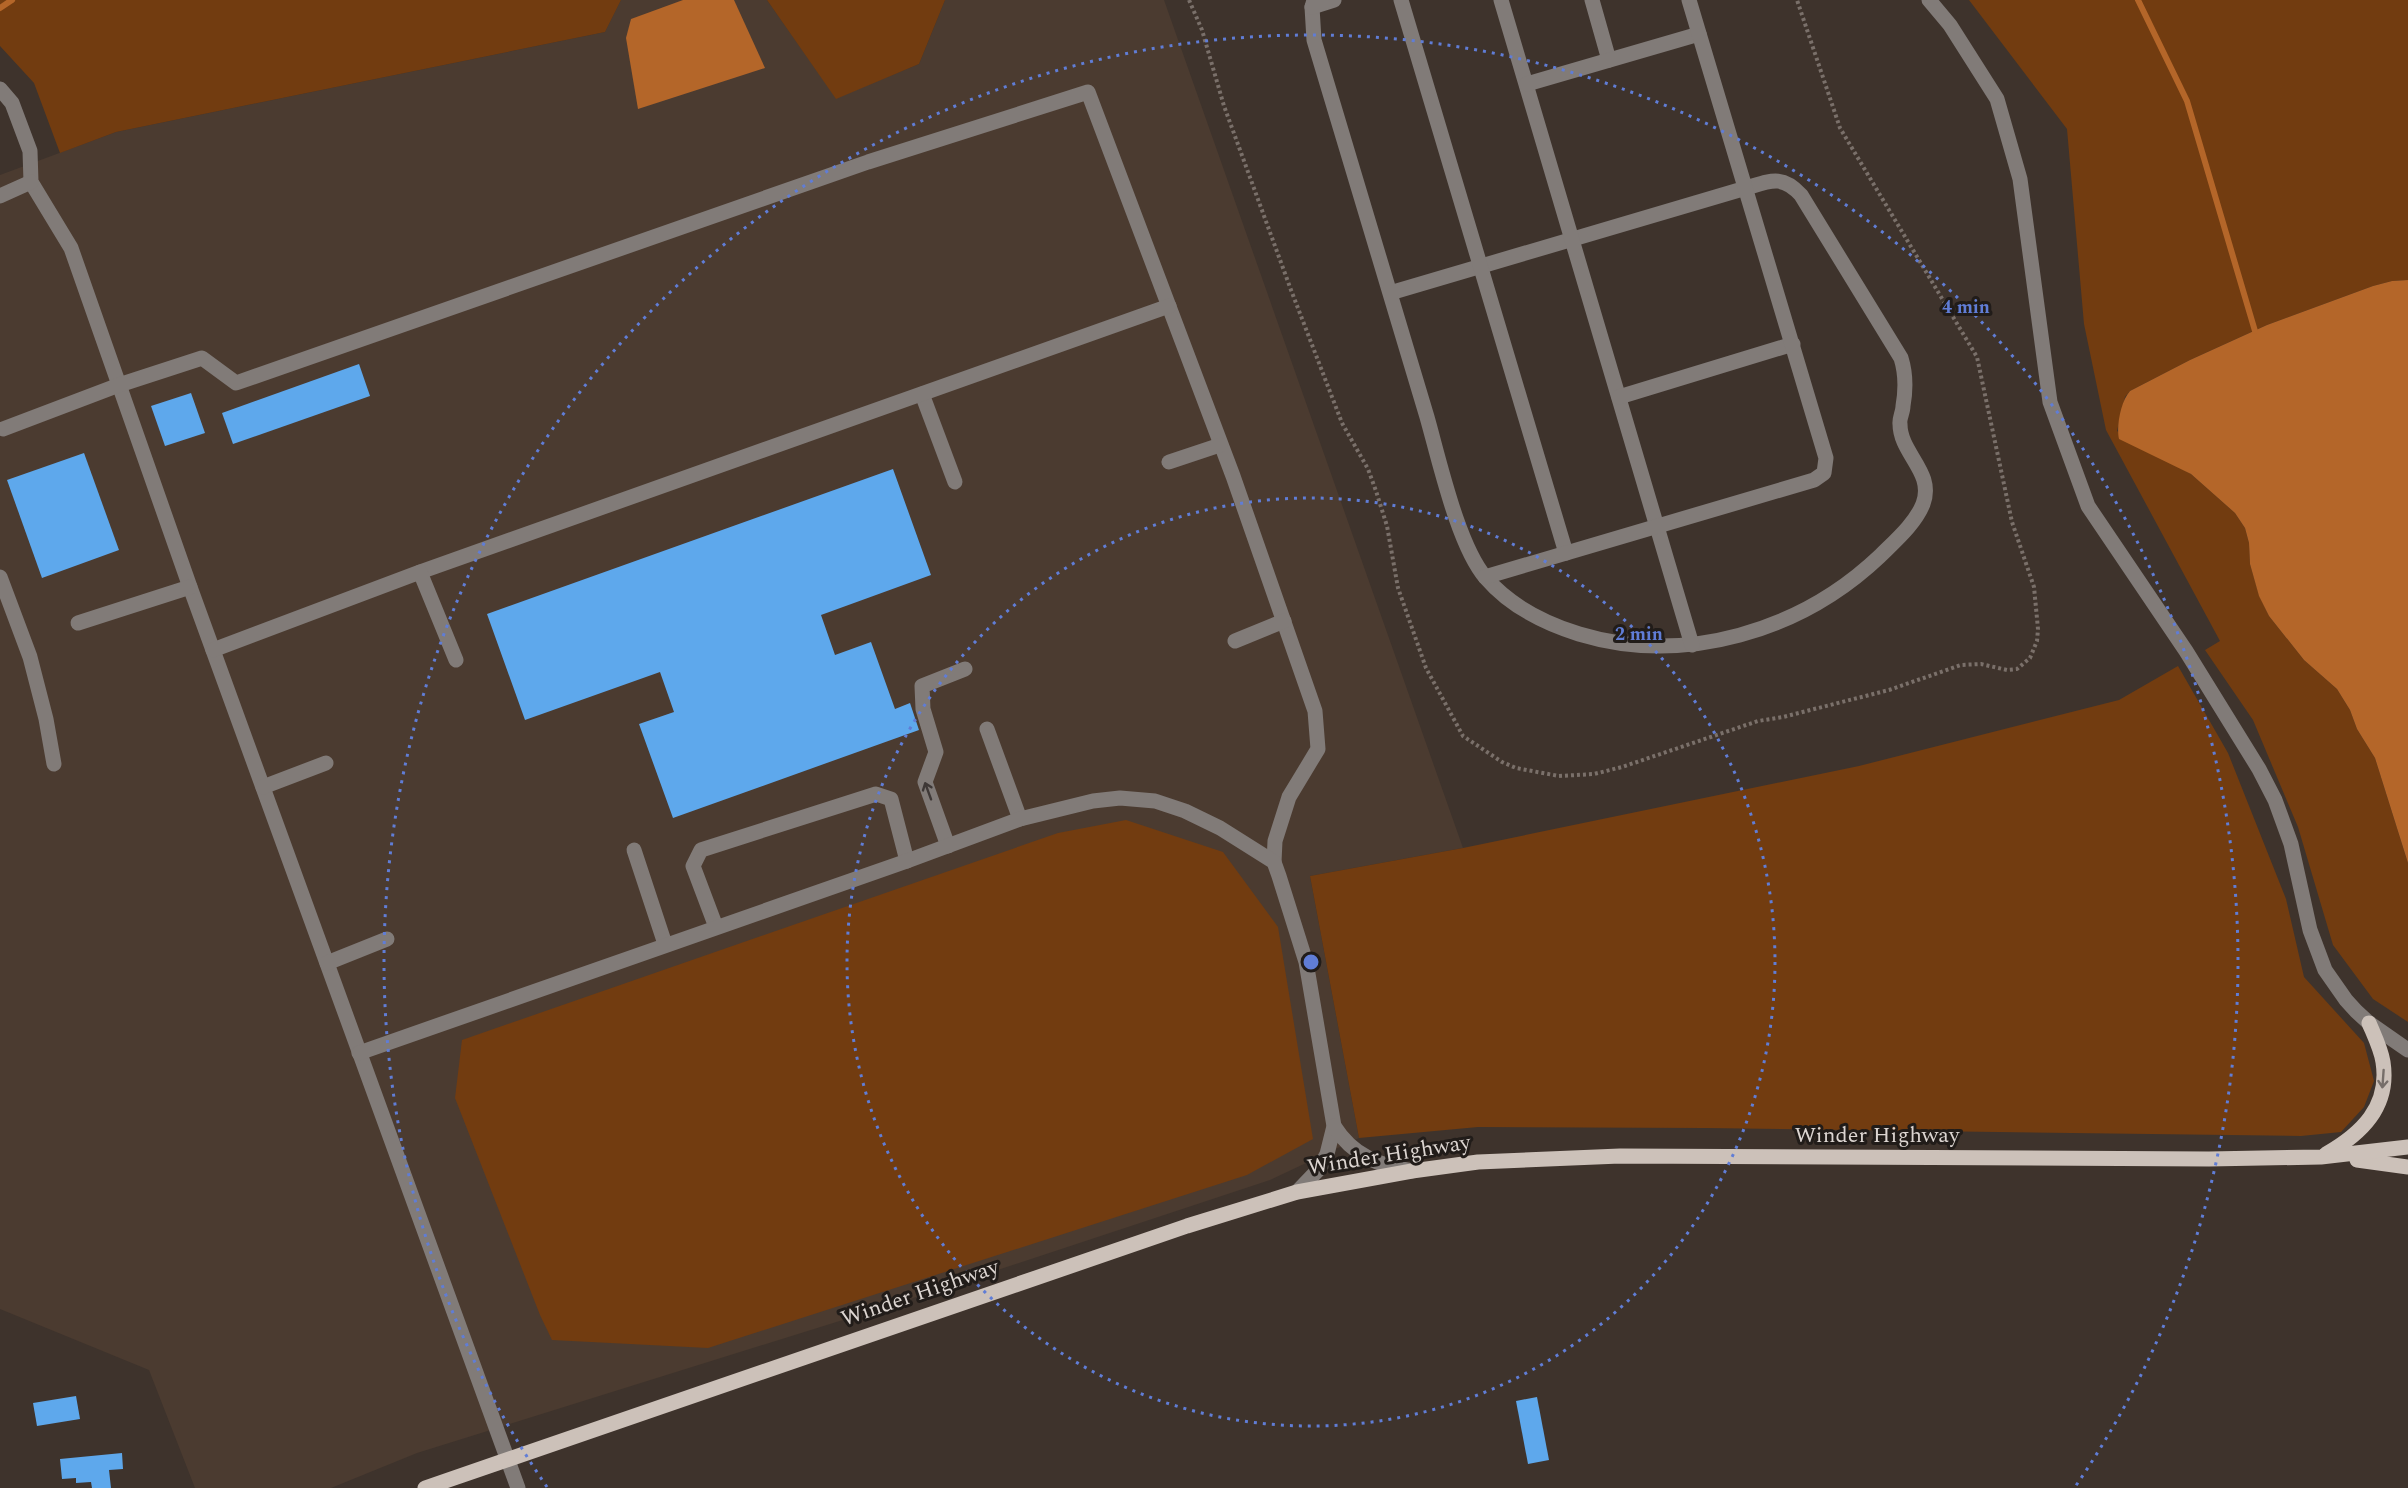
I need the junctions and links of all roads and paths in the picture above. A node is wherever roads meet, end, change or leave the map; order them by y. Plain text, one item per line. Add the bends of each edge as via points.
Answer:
1 (1334, 0) edge
2 (1401, 0) edge
3 (1501, 0) edge
4 (1592, 0) edge
5 (1689, 0) edge
6 (1929, 0) edge
7 (1313, 3) edge
8 (1699, 34) junction
9 (1609, 60) junction
10 (1527, 84) junction
11 (0, 89) edge
12 (31, 182) junction
13 (1746, 188) junction
14 (0, 196) edge
15 (1572, 240) junction
16 (1480, 265) junction
17 (1390, 292) junction
18 (1169, 306) junction
19 (1793, 344) junction
20 (119, 385) junction
21 (921, 394) junction
22 (1619, 397) junction
23 (3, 429) dead end
24 (1220, 445) junction
25 (1169, 462) dead end
26 (955, 482) dead end
27 (1657, 528) junction
28 (1566, 553) junction
29 (420, 573) junction
30 (0, 577) edge
31 (1485, 577) junction
32 (190, 587) junction
33 (1284, 621) junction
34 (78, 623) dead end
35 (1235, 641) dead end
36 (1692, 645) junction
37 (213, 650) junction
38 (456, 660) dead end
39 (965, 669) dead end
40 (987, 729) dead end
41 (54, 764) dead end
42 (326, 764) dead end
43 (262, 787) junction
44 (1020, 819) junction
45 (948, 846) junction
46 (634, 850) dead end
47 (908, 861) junction
48 (1274, 862) junction
49 (716, 927) junction
50 (387, 939) dead end
51 (666, 944) junction
52 (327, 963) junction
53 (2369, 1023) junction
54 (2408, 1050) edge
55 (358, 1053) junction
56 (1334, 1126) junction
57 (2408, 1148) edge
58 (2321, 1157) junction
59 (2408, 1167) edge
60 (1412, 1171) junction
61 (1297, 1192) junction
62 (507, 1460) junction
63 (425, 1488) edge
64 (518, 1488) edge

1 - 7 street
2 - 16 street
3 - 10 street
4 - 9 street
5 - 8 street
6 - 53 street via 1950,25 1997,99 2020,179 2050,402 2088,506 2186,651 2259,769 2291,844 2316,951 2346,1000
7 - 17 street via 1314,40
8 - 9 street
8 - 13 street
9 - 10 street
10 - 15 street
11 - 12 street via 12,104 30,151
12 - 14 street
12 - 20 street via 71,248
13 - 15 street
13 - 19 street
13 - 36 street via 1777,179 1792,185 1901,358 1906,390 1900,424 1920,467 1925,484 1924,502 1916,518 1892,544 1837,592 1774,624
15 - 16 street
15 - 22 street
16 - 17 street
16 - 28 street
17 - 31 street via 1460,528
18 - 20 street via 1088,92 868,162 236,384 202,358
18 - 21 street
18 - 24 street
19 - 22 street
19 - 27 street via 1826,458 1824,473 1814,480
20 - 23 street
20 - 32 street
21 - 26 street
21 - 29 street
22 - 27 street
24 - 25 street
24 - 33 street
27 - 28 street
27 - 36 street
28 - 31 street
29 - 37 street
29 - 38 street
30 - 41 street via 30,657
31 - 36 street via 1525,612 1559,627 1629,645
32 - 34 street
32 - 37 street
33 - 35 street
33 - 48 street via 1315,711 1318,749 1290,797 1275,841
37 - 43 street
45 -> 39 street via 925,782 936,752 923,709 922,686
40 - 44 street
42 - 43 street
43 - 52 street
44 - 45 street
44 - 48 street via 1094,801 1155,801 1220,828
45 - 47 street
46 - 51 street
47 - 49 street
47 - 49 street via 891,799 876,794 701,850 693,866
48 - 56 street via 1306,962
49 - 51 street
50 - 52 street
51 - 55 street
52 - 55 street
53 - 54 street
53 -> 58 main road via 2383,1061 2385,1081 2379,1102 2366,1126
55 - 62 street
56 - 60 street via 1345,1142 1369,1160
56 - 61 street via 1323,1161
57 - 58 main road, Winder Highway
58 - 59 main road
58 - 60 main road, Winder Highway via 1610,1157 1479,1162
60 - 61 main road, Winder Highway
61 - 62 main road, Winder Highway via 1176,1229
62 - 63 main road, Winder Highway
62 - 64 street

